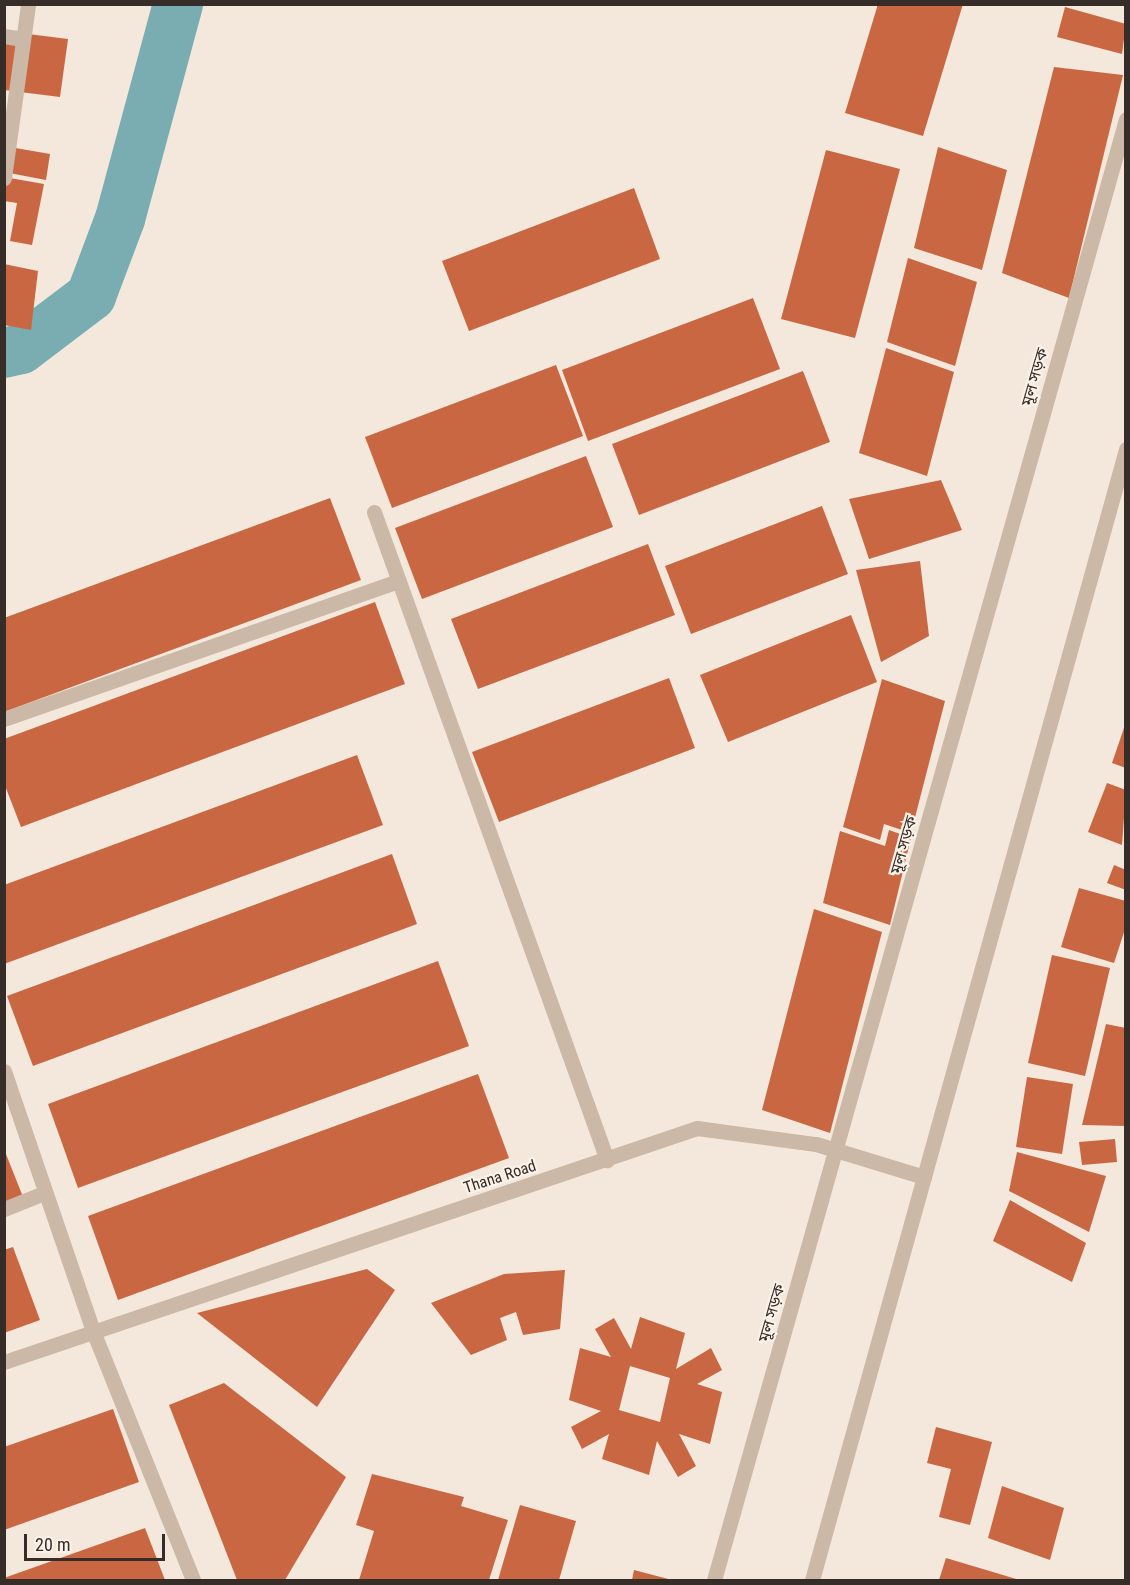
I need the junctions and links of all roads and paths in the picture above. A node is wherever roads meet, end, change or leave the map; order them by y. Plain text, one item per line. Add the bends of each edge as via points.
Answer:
1 (28, 4) edge
2 (4, 36) edge
3 (23, 39) junction
4 (1125, 119) edge
5 (4, 178) edge
6 (1125, 449) edge
7 (374, 512) dead end
8 (399, 581) junction
9 (4, 718) edge
10 (4, 1071) edge
11 (8, 1094) edge
12 (838, 1151) junction
13 (607, 1160) junction
14 (924, 1177) junction
15 (44, 1193) junction
16 (4, 1209) edge
17 (93, 1331) junction
18 (4, 1362) edge
19 (192, 1581) edge
20 (714, 1581) edge
21 (812, 1581) edge

1 - 3 street
2 - 3 street
3 - 5 street
4 - 12 street, মূল সড়ক
6 - 14 street
7 - 8 street
8 - 9 street
8 - 13 street
10 - 11 street
11 - 15 street
12 - 13 street, Thana Road via 697,1128
12 - 14 street, Thana Road
12 - 20 street, মূল সড়ক
13 - 17 street, Thana Road
14 - 21 street
15 - 16 street
15 - 17 street
17 - 18 street, Thana Road
17 - 19 street

